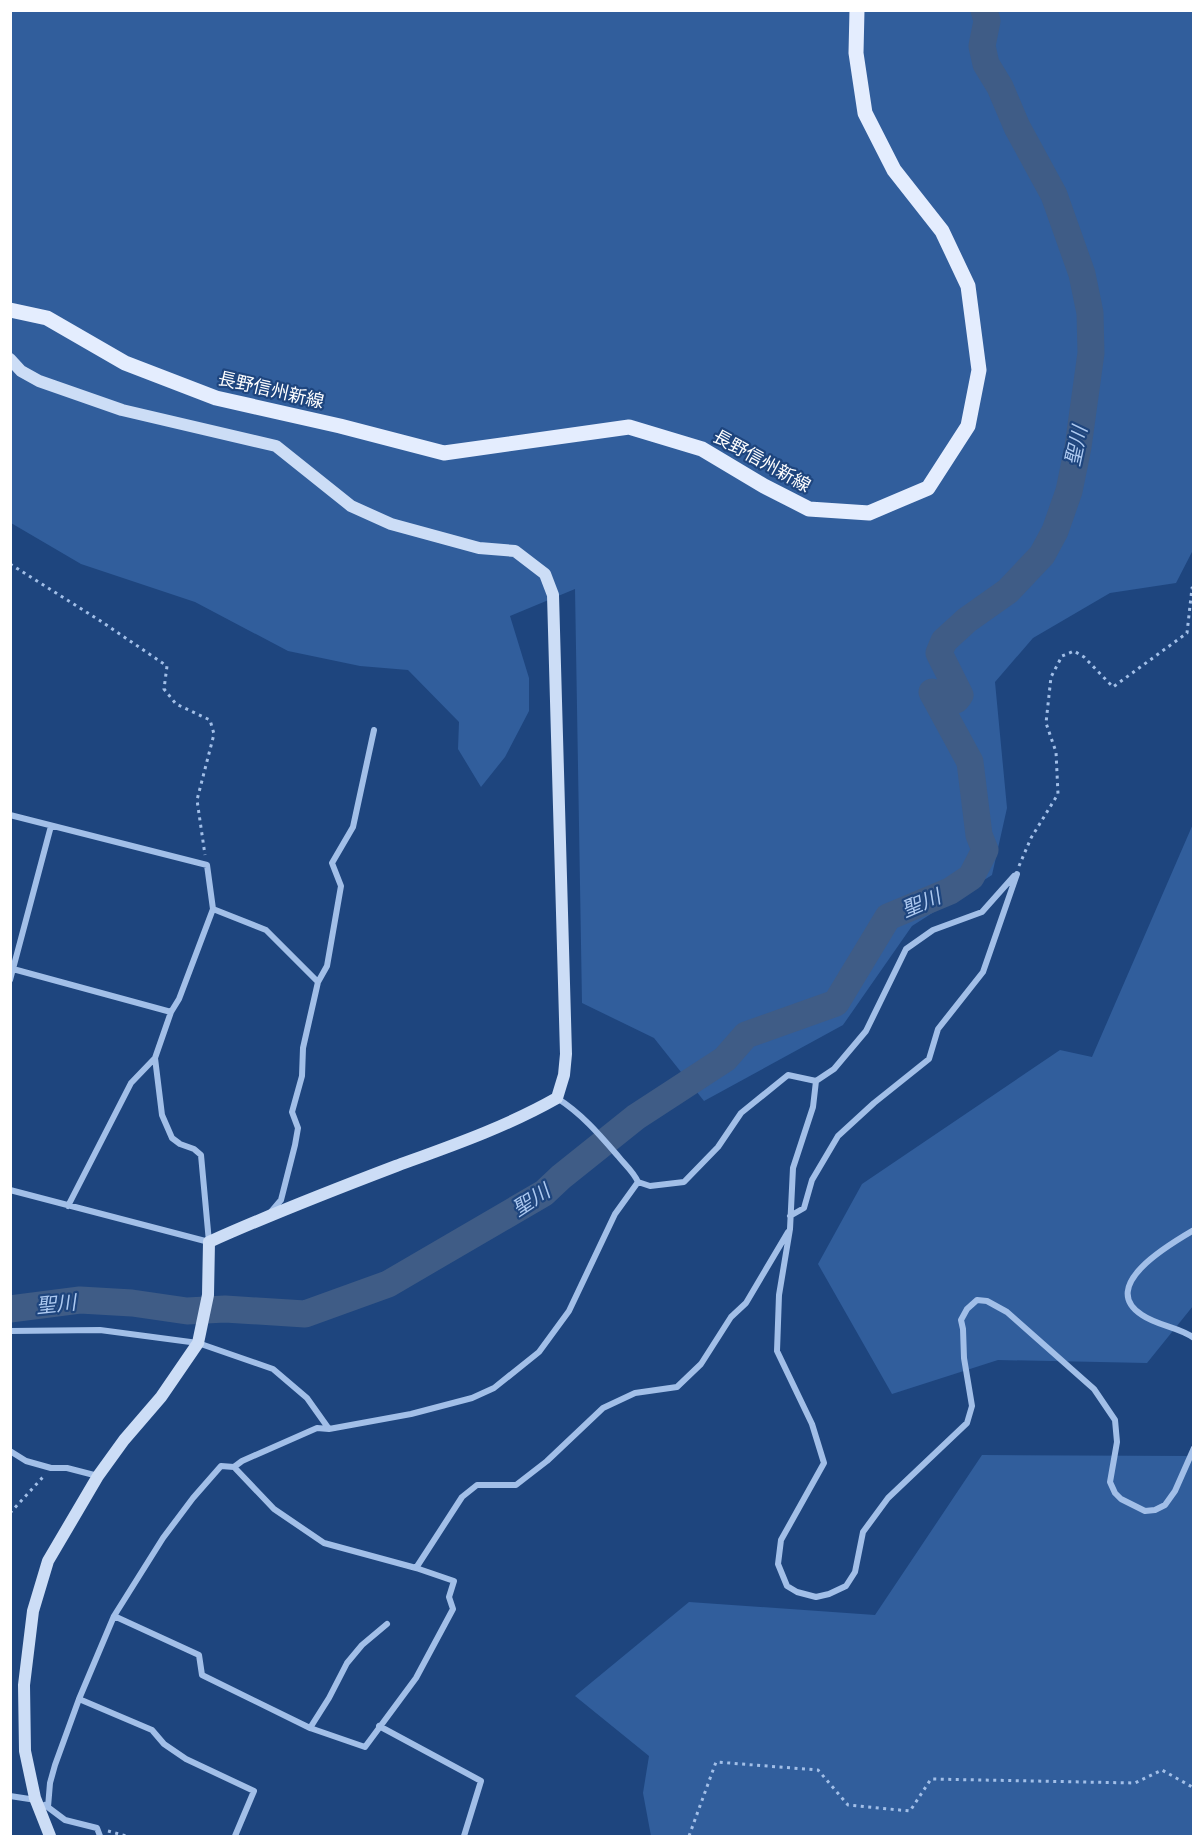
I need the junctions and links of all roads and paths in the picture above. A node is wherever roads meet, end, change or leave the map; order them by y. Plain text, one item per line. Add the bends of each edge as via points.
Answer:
1 (857, 10) edge
2 (12, 312) edge
3 (10, 359) edge
4 (10, 564) edge
5 (1194, 589) edge
6 (374, 730) dead end
7 (10, 815) edge
8 (51, 826) junction
9 (207, 865) junction
10 (1017, 874) junction
11 (213, 909) junction
12 (13, 969) junction
13 (10, 980) edge
14 (318, 982) junction
15 (171, 1012) junction
16 (155, 1058) junction
17 (816, 1081) junction
18 (557, 1098) junction
19 (638, 1182) junction
20 (10, 1191) edge
21 (68, 1206) junction
22 (268, 1215) junction
23 (790, 1216) junction
24 (790, 1229) junction
25 (1194, 1230) edge
26 (209, 1242) junction
27 (10, 1331) edge
28 (1194, 1338) edge
29 (198, 1343) junction
30 (329, 1429) junction
31 (1194, 1448) edge
32 (10, 1451) edge
33 (234, 1467) junction
34 (51, 1468) junction
35 (98, 1476) junction
36 (10, 1513) edge
37 (416, 1568) junction
38 (114, 1616) junction
39 (387, 1624) dead end
40 (79, 1699) junction
41 (379, 1726) junction
42 (310, 1728) junction
43 (1194, 1788) edge
44 (10, 1796) edge
45 (35, 1798) junction
46 (48, 1807) junction
47 (97, 1828) junction
48 (50, 1836) edge
49 (100, 1836) edge
50 (126, 1836) edge
51 (235, 1836) edge
52 (464, 1836) edge
53 (689, 1836) edge

1 - 2 main road, 長野信州新線 via 856,53 865,113 894,170 942,231 968,286 980,370 968,426 928,488 869,513 809,509 702,449 629,427 444,453 216,398 125,363 47,318
3 - 18 street via 39,381 122,410 276,446 351,506 391,524 447,541 515,551 545,574 553,595 562,866 566,1054
4 - 9 path via 166,666 164,688 176,704 210,720 214,734 197,800
5 - 10 path via 1187,633 1113,687 1084,657 1074,651 1062,656 1051,677 1046,723 1056,752 1058,794 1030,838
6 - 14 street via 353,827 332,863 341,886 327,966
7 - 8 street
8 - 9 street
8 - 12 street
9 - 11 street
10 - 17 street via 982,912 933,930 906,949 866,1031 834,1069
10 - 23 street via 983,972 938,1029 929,1059 838,1136 812,1180 804,1208
11 - 14 street via 267,930
11 - 15 street
12 - 13 street
12 - 15 street
14 - 22 street via 292,1112 298,1128 295,1145 281,1200
15 - 16 street
16 - 21 street via 131,1083
16 - 26 street via 162,1115 168,1131 180,1144 201,1155
17 - 19 street via 788,1075 759,1097 684,1182 650,1186
17 - 23 street via 813,1107 793,1168
18 - 19 street via 593,1126
18 - 22 street via 456,1144
19 - 30 street via 615,1214 569,1311 539,1352 494,1388 411,1414
20 - 21 street
21 - 26 street
22 - 26 street
23 - 24 street
24 - 31 street via 779,1295 777,1351 812,1425 824,1463 781,1540 778,1564 787,1586 797,1592 816,1597 846,1586 855,1572 863,1532 888,1498 967,1423 972,1406 961,1320 977,1300 1007,1312 1094,1389 1115,1420 1117,1449 1110,1482 1122,1499 1145,1511 1165,1505
24 - 37 street via 746,1303 731,1317 701,1364 677,1387 635,1393 603,1408 516,1485 477,1485 462,1497
25 - 28 street via 1165,1246 1141,1268 1127,1293 1130,1304 1142,1316
26 - 29 street via 208,1296
27 - 29 street via 100,1330
29 - 30 street via 273,1369 307,1398
29 - 35 street
30 - 33 street via 317,1428
32 - 34 street via 26,1461
33 - 37 street via 274,1509 324,1543
33 - 38 street via 221,1466 193,1498
34 - 35 street
34 - 36 path
35 - 45 street via 48,1561 33,1611 24,1684 25,1751
37 - 41 street via 453,1581 449,1597 453,1609 416,1678
38 - 40 street
38 - 42 street via 199,1655 202,1675
39 - 42 street via 347,1663
40 - 46 street via 55,1765
40 - 51 street via 153,1730 164,1744 186,1759 254,1791
41 - 42 street via 364,1747
41 - 52 street via 481,1781
43 - 53 path via 1162,1770 1135,1783 931,1779 910,1811 848,1805 818,1770 716,1762
44 - 45 street
45 - 46 street
45 - 48 street
46 - 47 street via 65,1820
47 - 49 street
47 - 50 path

